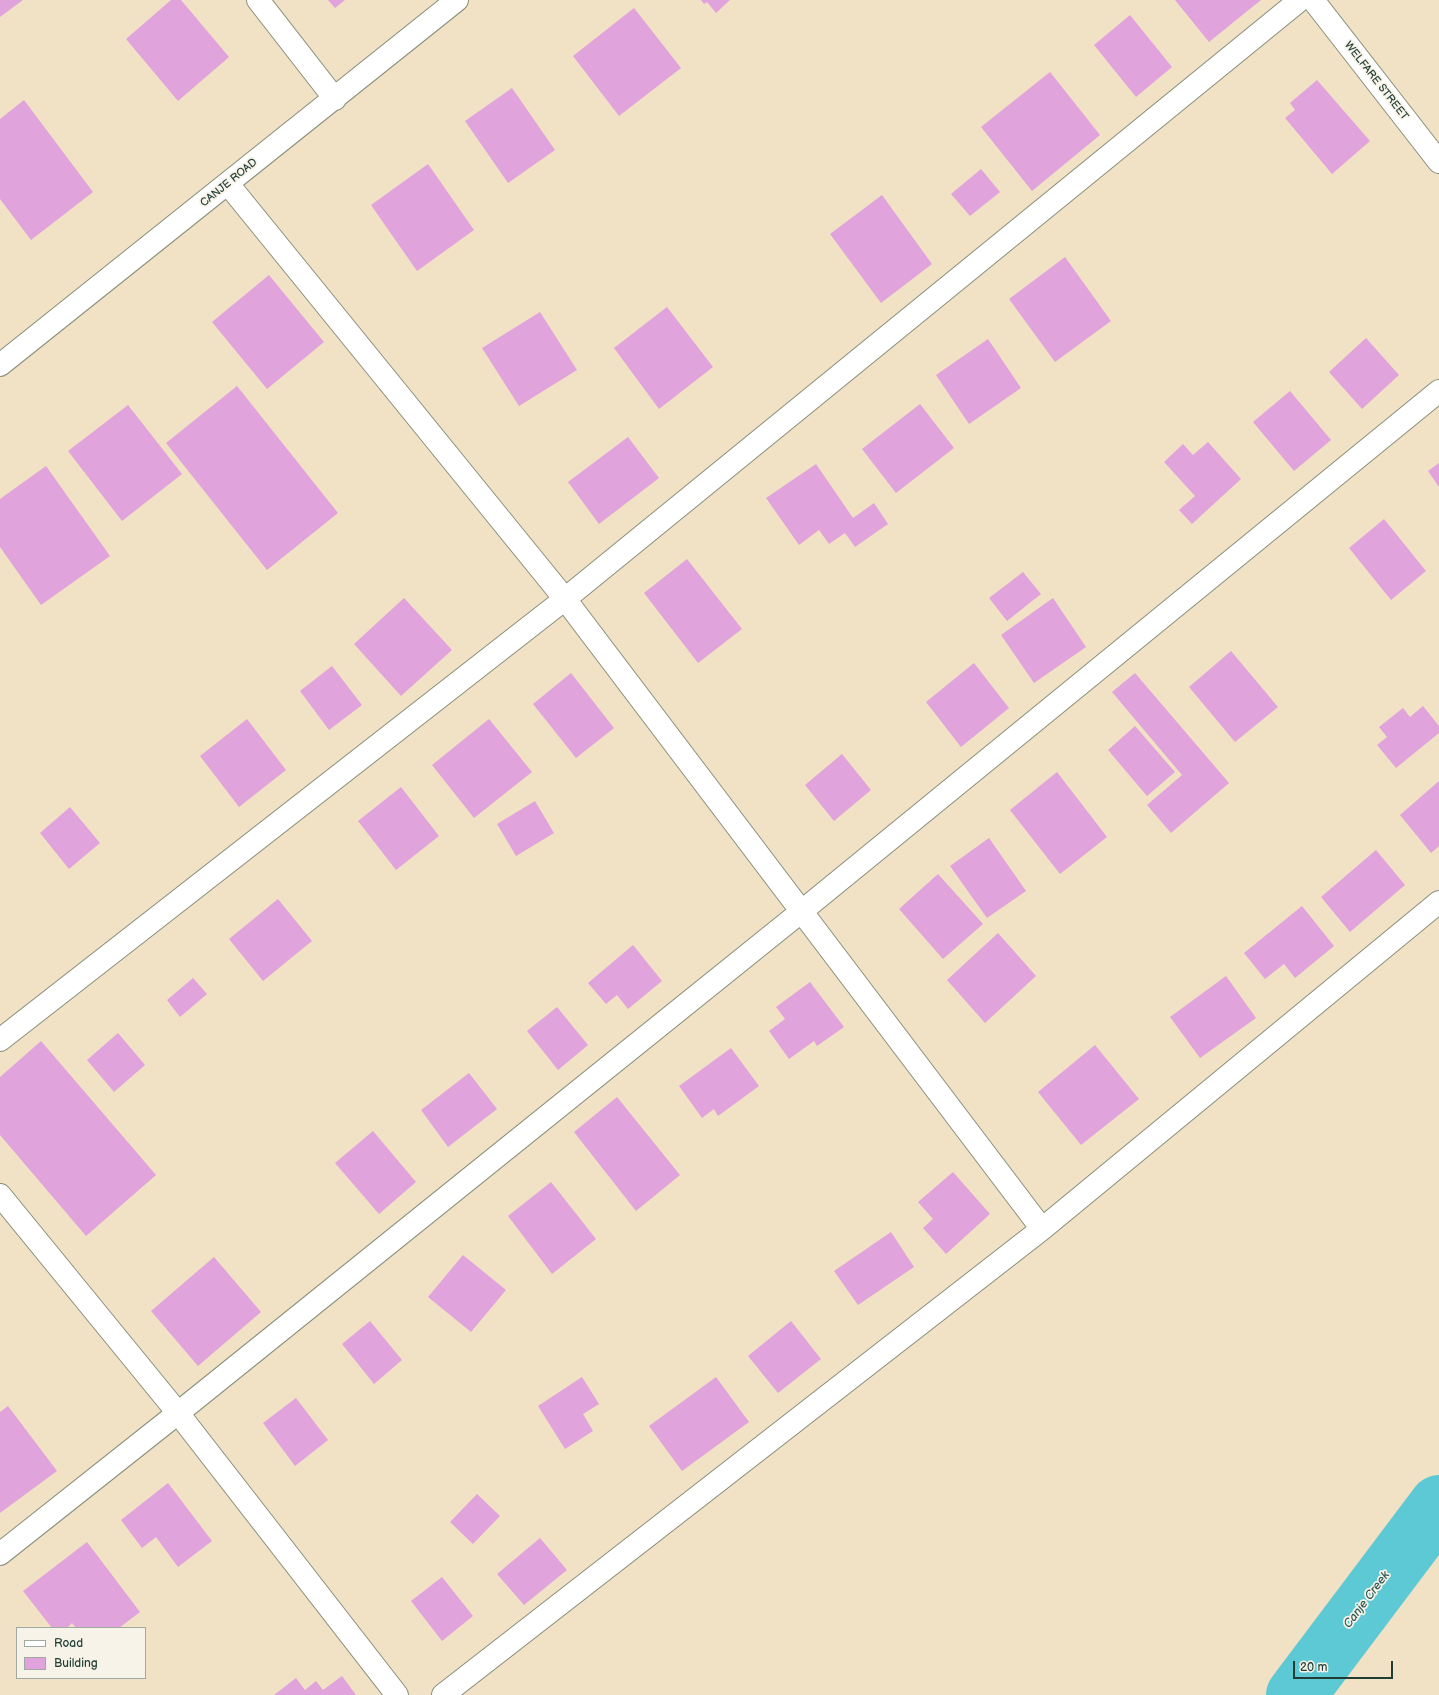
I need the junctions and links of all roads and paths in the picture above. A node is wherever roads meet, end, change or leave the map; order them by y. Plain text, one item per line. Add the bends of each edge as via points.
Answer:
1 (258, 0) edge
2 (458, 0) edge
3 (1300, 0) edge
4 (1313, 0) edge
5 (335, 99) junction
6 (1439, 162) edge
7 (228, 184) junction
8 (0, 365) edge
9 (1439, 391) edge
10 (565, 599) junction
11 (1439, 902) edge
12 (802, 911) junction
13 (0, 1040) edge
14 (0, 1196) edge
15 (1042, 1229) junction
16 (178, 1414) junction
17 (0, 1554) edge
18 (397, 1695) edge
19 (443, 1695) edge

1 - 5 street
2 - 5 street, CANJE ROAD
3 - 10 street
4 - 6 street, WELFARE STREET
5 - 7 street, CANJE ROAD
7 - 8 street, CANJE ROAD
7 - 10 street
9 - 12 street
10 - 12 street
10 - 13 street
11 - 15 street
12 - 15 street
12 - 16 street
14 - 16 street
15 - 19 street
16 - 17 street
16 - 18 street

